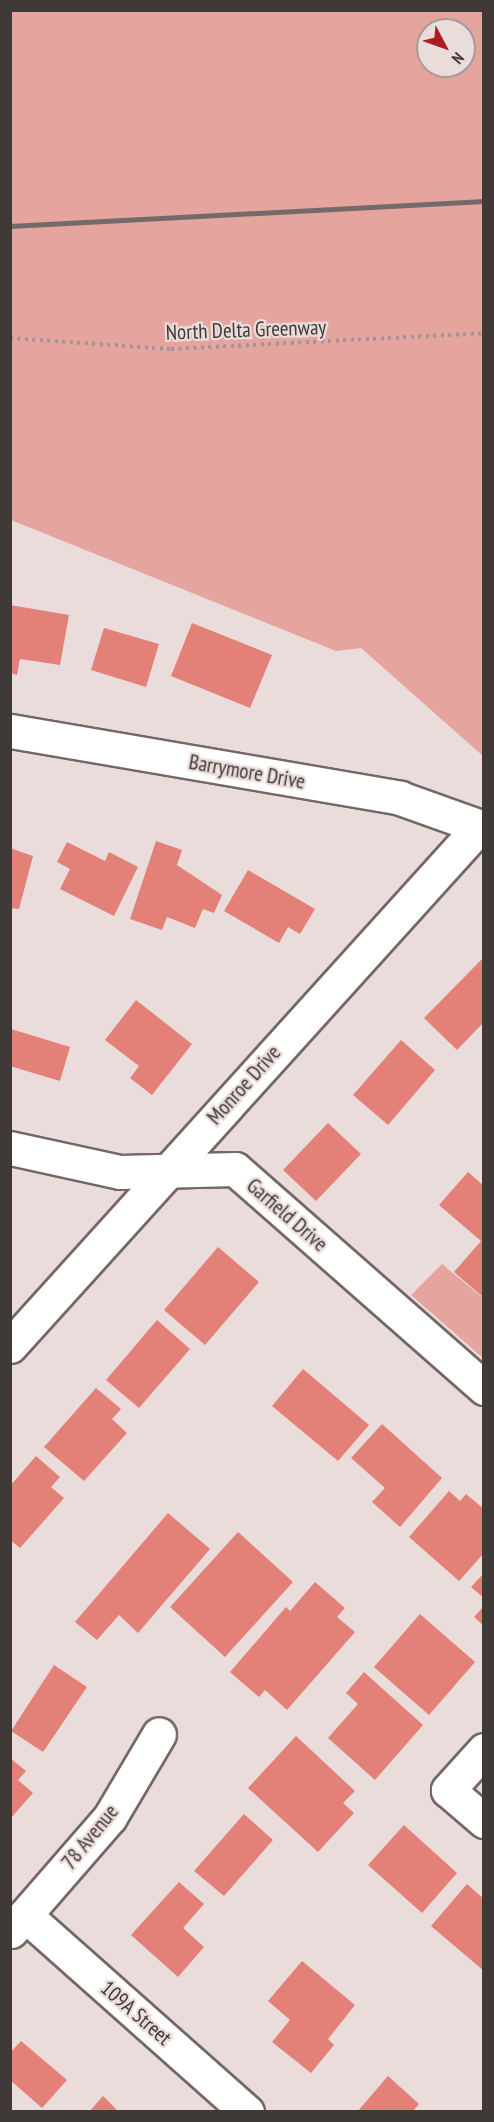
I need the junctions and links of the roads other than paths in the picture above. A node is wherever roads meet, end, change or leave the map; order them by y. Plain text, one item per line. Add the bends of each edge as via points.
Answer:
1 (10, 731) edge
2 (482, 827) edge
3 (10, 1148) edge
4 (166, 1171) junction
5 (10, 1346) edge
6 (483, 1388) edge
7 (159, 1734) dead end
8 (483, 1750) edge
9 (483, 1821) edge
10 (18, 1923) edge
11 (247, 2112) edge

1 - 2 street, Barrymore Drive via 400,798
2 - 4 street, Monroe Drive
3 - 4 street, Garfield Drive via 120,1172
4 - 5 street, Monroe Drive
4 - 6 street, Garfield Drive via 235,1169
7 - 10 street, 78 Avenue via 110,1817
8 - 9 street via 448,1790
10 - 11 street, 109A Street

